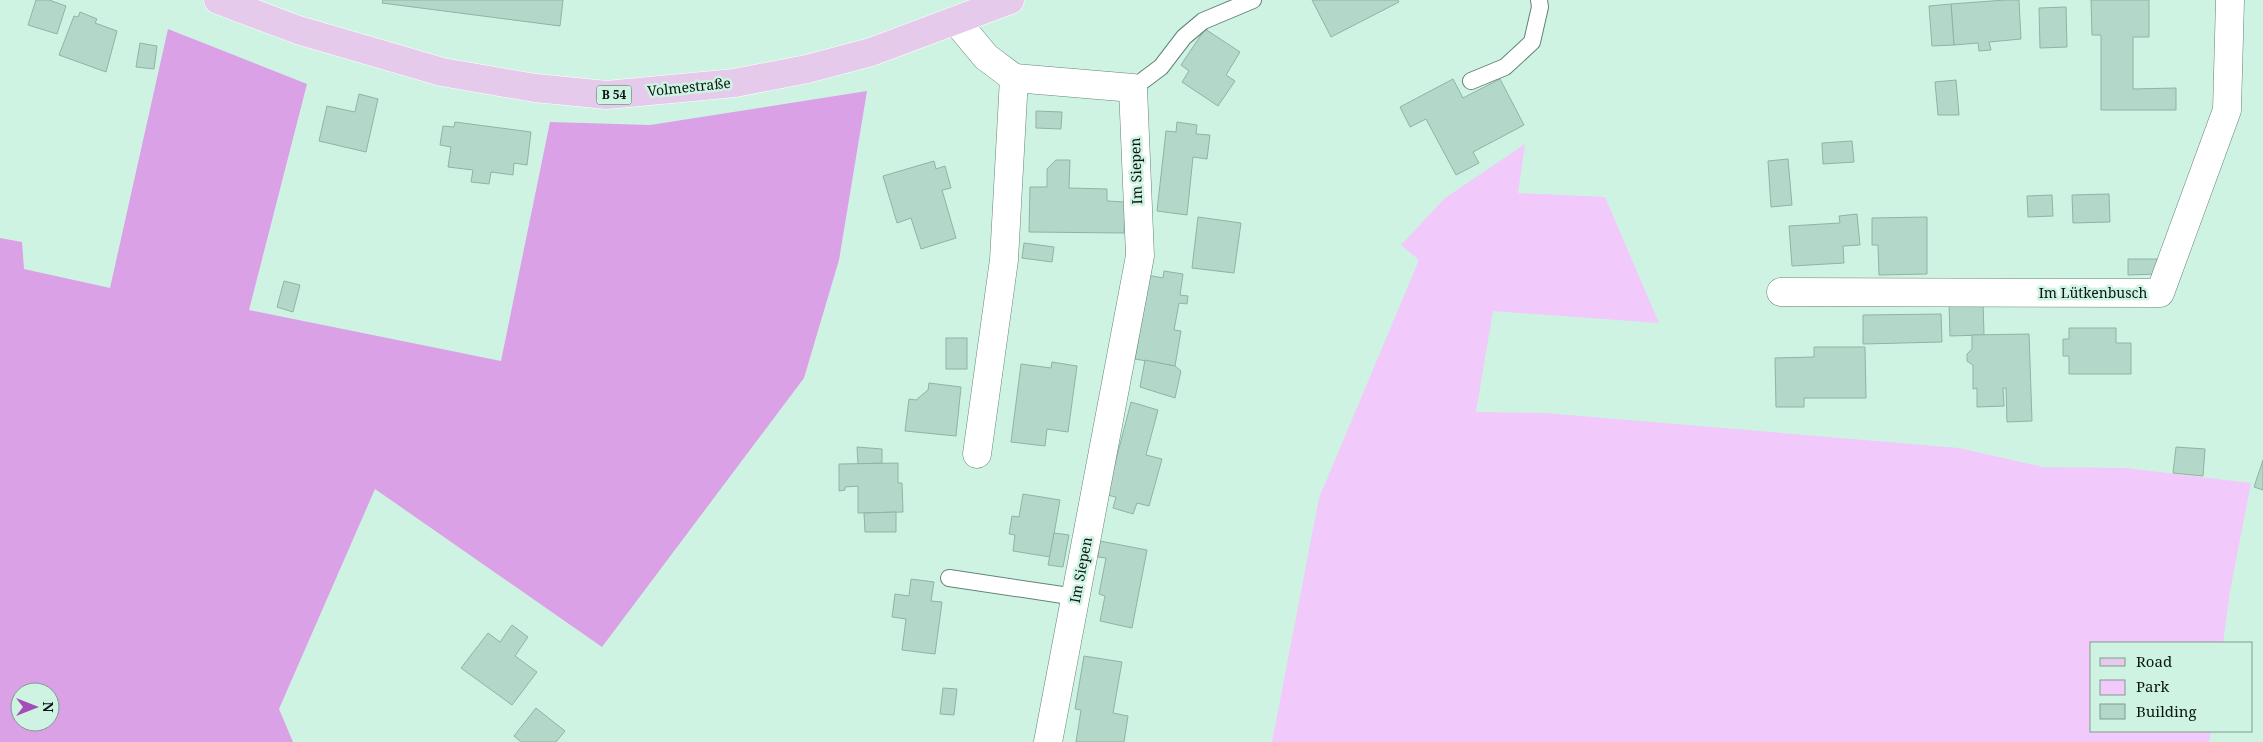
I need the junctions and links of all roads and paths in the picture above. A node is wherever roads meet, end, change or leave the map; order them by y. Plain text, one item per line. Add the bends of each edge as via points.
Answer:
1 (218, 0) edge
2 (1010, 0) edge
3 (1253, 0) edge
4 (1539, 0) edge
5 (2230, 0) edge
6 (956, 21) junction
7 (1014, 78) junction
8 (1471, 81) dead end
9 (1133, 88) junction
10 (1781, 292) dead end
11 (977, 454) dead end
12 (949, 578) dead end
13 (1076, 597) junction
14 (1048, 742) edge

1 - 6 main road, Volmestraße / B 54 via 298,30 442,72 535,88 607,95 735,83 807,69 871,52
2 - 6 main road, Volmestraße / B 54
3 - 9 lane via 1203,21 1184,37 1161,67
4 - 8 lane via 1532,42 1505,67
5 - 10 street, Im Lütkenbusch via 2227,110 2160,293
6 - 7 street via 986,57
7 - 9 street
7 - 11 street via 1004,260
9 - 13 street, Im Siepen via 1140,256
12 - 13 lane
13 - 14 street, Im Siepen

